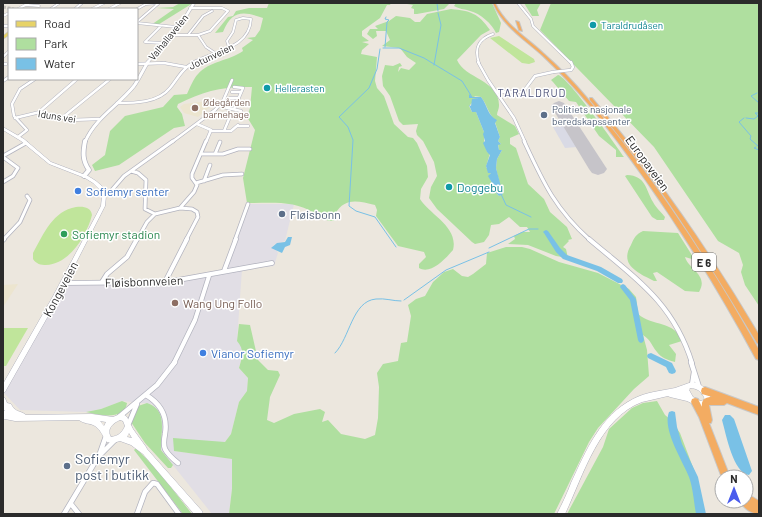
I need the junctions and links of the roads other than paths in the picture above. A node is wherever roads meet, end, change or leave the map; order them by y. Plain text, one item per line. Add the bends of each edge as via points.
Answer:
1 (29, 3) edge
2 (104, 3) edge
3 (120, 3) edge
4 (159, 3) edge
5 (194, 3) edge
6 (494, 3) edge
7 (498, 3) edge
8 (518, 3) edge
9 (26, 5) junction
10 (39, 6) dead end
11 (20, 8) edge
12 (94, 8) edge
13 (111, 8) edge
14 (138, 8) edge
15 (190, 8) junction
16 (212, 11) dead end
17 (138, 21) edge
18 (138, 22) edge
19 (517, 22) dead end
20 (161, 26) junction
21 (176, 27) junction
22 (521, 30) junction
23 (493, 34) dead end
24 (170, 35) junction
25 (188, 35) junction
26 (198, 35) junction
27 (162, 43) junction
28 (229, 47) junction
29 (215, 53) junction
30 (138, 64) edge
31 (147, 64) junction
32 (186, 67) junction
33 (33, 80) edge
34 (76, 80) edge
35 (109, 80) edge
36 (232, 80) dead end
37 (234, 87) dead end
38 (232, 92) dead end
39 (241, 92) junction
40 (497, 92) junction
41 (230, 98) dead end
42 (239, 98) junction
43 (117, 103) junction
44 (220, 106) junction
45 (234, 109) junction
46 (241, 111) dead end
47 (39, 112) junction
48 (15, 118) junction
49 (62, 118) junction
50 (99, 119) junction
51 (229, 120) dead end
52 (197, 124) junction
53 (248, 126) dead end
54 (3, 128) edge
55 (211, 131) junction
56 (224, 131) junction
57 (18, 137) junction
58 (220, 142) dead end
59 (26, 143) junction
60 (250, 149) dead end
61 (201, 154) junction
62 (215, 154) junction
63 (3, 157) edge
64 (210, 165) dead end
65 (132, 171) junction
66 (242, 174) dead end
67 (83, 175) junction
68 (204, 181) junction
69 (3, 182) edge
70 (196, 183) junction
71 (104, 194) junction
72 (27, 196) dead end
73 (248, 204) dead end
74 (180, 208) junction
75 (155, 214) junction
76 (3, 240) edge
77 (272, 263) dead end
78 (224, 271) junction
79 (209, 276) junction
80 (102, 282) junction
81 (165, 282) junction
82 (63, 283) junction
83 (759, 341) edge
84 (759, 357) edge
85 (694, 372) junction
86 (689, 386) junction
87 (702, 389) junction
88 (3, 390) edge
89 (668, 393) junction
90 (146, 395) junction
91 (692, 400) junction
92 (707, 402) junction
93 (137, 403) junction
94 (5, 405) edge
95 (759, 412) edge
96 (4, 417) edge
97 (28, 418) junction
98 (79, 418) junction
99 (116, 419) junction
100 (129, 425) junction
101 (105, 434) junction
102 (117, 439) junction
103 (145, 452) junction
104 (98, 457) junction
105 (178, 463) dead end
106 (723, 469) edge
107 (727, 469) edge
108 (70, 504) junction
109 (64, 514) edge
110 (79, 514) edge
111 (137, 514) edge
112 (179, 514) edge
113 (199, 514) edge
114 (561, 514) edge

1 - 9 street
2 - 12 street
3 - 13 street
4 - 14 street via 144,4
4 - 17 street
5 - 15 street, Valhallaveien
6 - 84 highway, Europaveien / E 6 via 505,20 554,64 578,90 619,141 703,260
7 - 22 highway, Europaveien / E 6 via 504,14
8 - 40 street, bridge via 531,19 533,26 574,67 571,70 535,76 523,92
9 - 10 street
9 - 11 street
15 - 21 street, Valhallaveien
15 - 26 street via 222,8 228,11 210,31
16 - 25 street via 203,16
18 - 20 street
19 - 22 highway, E 6
20 - 21 street
20 - 27 street via 145,43
21 - 24 street, Valhallaveien
22 - 83 highway, Europaveien / E 6 via 574,80 614,127 702,247
23 - 40 street via 484,37 476,53 485,74
24 - 25 street
24 - 27 street, Valhallaveien
25 - 26 street
26 - 29 street via 206,47
27 - 31 street, Valhallaveien
28 - 28 street, Jotunveien via 248,36 252,20 240,18 236,21 233,32 226,42
28 - 29 street, Jotunveien
29 - 32 street, Jotunveien
30 - 31 street
31 - 32 street via 166,63
31 - 43 street, Valhallaveien via 136,84
32 - 43 street, Jotunveien via 162,96 144,101
33 - 48 street via 22,87 14,97 12,109
34 - 47 street
35 - 49 street
36 - 44 street
37 - 39 street via 243,88
38 - 39 street
39 - 42 street
40 - 85 street via 553,200 584,235 650,291 669,312 686,342
41 - 42 street
42 - 45 street
43 - 50 street, Valhallaveien
44 - 45 street
44 - 52 street
45 - 46 street
47 - 48 street, Iduns vei
47 - 49 street, Iduns vei
48 - 57 street via 27,130
49 - 50 street, Iduns vei
50 - 67 street, Valhallaveien via 84,145 83,158 89,171
51 - 56 street
52 - 55 street via 208,127
52 - 65 street
53 - 56 street via 238,126
54 - 57 main road
55 - 56 street
55 - 61 street
57 - 59 main road
58 - 62 street
59 - 63 street
59 - 67 main road via 52,164
60 - 62 street
61 - 62 street
61 - 70 street via 191,176
63 - 69 street via 18,168 13,176
64 - 68 street
65 - 71 street via 111,192
65 - 75 street via 146,180 143,204 145,209
66 - 68 street via 223,175
67 - 71 main road via 96,183
68 - 70 street
70 - 74 street via 194,192
71 - 82 main road, Kongeveien via 103,206
72 - 76 street via 30,200 23,216
73 - 78 street
74 - 75 street
74 - 81 street via 192,209 198,217
75 - 80 street via 147,222 127,257 107,274
77 - 78 street, Fløisbonnveien
78 - 79 street, Fløisbonnveien
79 - 81 street, Fløisbonnveien
79 - 90 street via 188,336 175,363
80 - 81 street, Fløisbonnveien
80 - 82 street, Fløisbonnveien
82 - 88 main road, Kongeveien
85 - 86 street
85 - 87 street
86 - 87 main road
86 - 89 main road
86 - 91 main road via 686,393
87 - 92 main road
87 - 95 highway
89 - 91 main road
89 - 114 main road via 635,402 610,420 597,440
90 - 93 street
90 - 105 street via 165,412 165,448
91 - 92 main road
91 - 106 highway via 702,415
92 - 95 highway via 730,403
92 - 107 highway via 708,421
93 - 99 street
93 - 100 street
94 - 96 main road
94 - 97 main road via 17,415
96 - 97 main road
97 - 98 main road
98 - 99 main road
98 - 101 main road via 97,423
99 - 100 main road via 125,418
99 - 101 main road via 107,426
100 - 102 main road
100 - 103 main road
101 - 102 main road via 109,440
101 - 104 street
102 - 103 main road via 133,442
102 - 104 street
103 - 113 main road
104 - 108 street
108 - 109 street
108 - 110 street
111 - 112 street via 149,485 153,483 157,484

